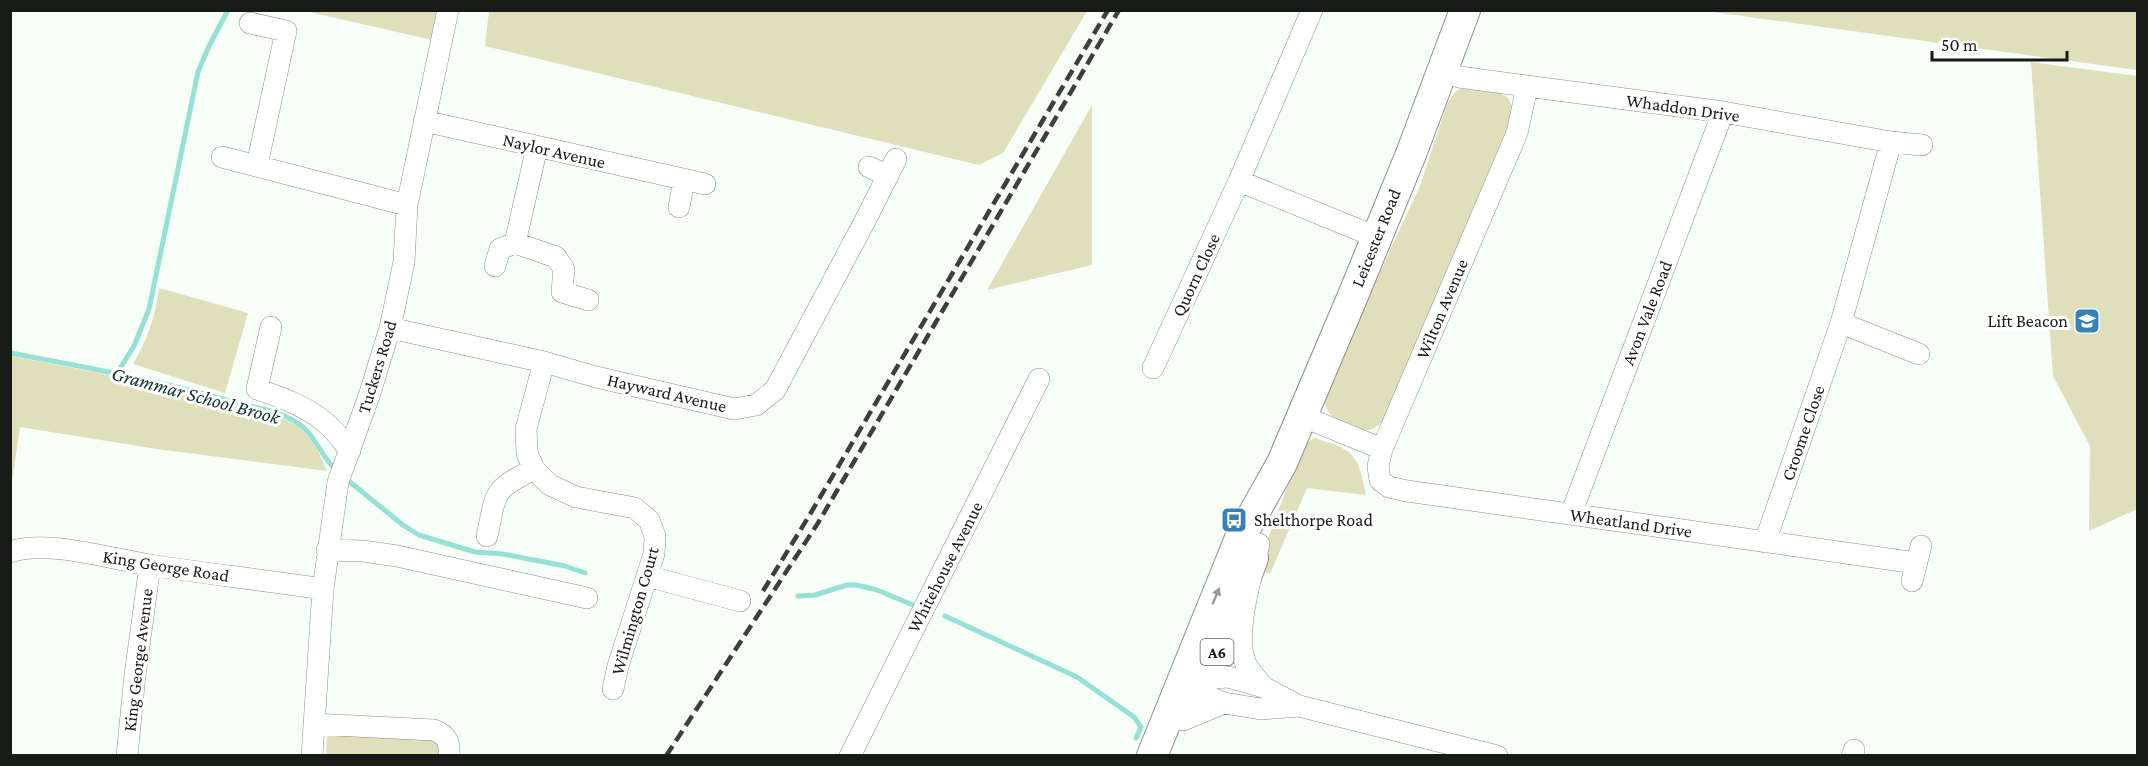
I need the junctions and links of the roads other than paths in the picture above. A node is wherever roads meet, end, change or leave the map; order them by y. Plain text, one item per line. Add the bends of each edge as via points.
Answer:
1 (448, 10) edge
2 (1312, 10) edge
3 (1465, 10) edge
4 (250, 23) dead end
5 (1444, 71) junction
6 (1527, 87) junction
7 (1723, 112) junction
8 (424, 121) junction
9 (1891, 142) junction
10 (1922, 145) dead end
11 (537, 147) junction
12 (222, 157) dead end
13 (257, 165) junction
14 (884, 167) dead end
15 (684, 180) junction
16 (1239, 181) junction
17 (705, 184) dead end
18 (407, 205) junction
19 (679, 207) dead end
20 (1376, 237) junction
21 (515, 243) junction
22 (495, 266) dead end
23 (588, 300) dead end
24 (1840, 323) junction
25 (271, 327) dead end
26 (390, 328) junction
27 (1919, 354) dead end
28 (544, 362) junction
29 (1153, 368) dead end
30 (1039, 379) dead end
31 (1302, 416) junction
32 (1382, 449) junction
33 (1281, 463) junction
34 (344, 466) junction
35 (534, 469) junction
36 (1571, 514) junction
37 (488, 536) dead end
38 (1765, 542) junction
39 (1259, 544) junction
40 (327, 550) junction
41 (10, 552) edge
42 (1916, 563) dead end
43 (150, 565) junction
44 (647, 576) junction
45 (323, 589) junction
46 (587, 598) dead end
47 (740, 601) dead end
48 (1204, 683) junction
49 (1263, 687) junction
50 (613, 689) dead end
51 (1299, 706) junction
52 (1175, 717) junction
53 (315, 724) junction
54 (127, 756) edge
55 (312, 756) edge
56 (449, 756) edge
57 (850, 756) edge
58 (1152, 756) edge
59 (1166, 756) edge
60 (1497, 756) edge

1 - 8 street, Tuckers Road
2 - 16 street, Quorn Close
3 - 5 highway, Leicester Road / A6
4 - 13 street via 286,31
5 - 6 street, Whaddon Drive via 1459,77
5 - 20 highway, Leicester Road / A6
6 - 7 street, Whaddon Drive
6 - 32 street, Wilton Avenue via 1517,133
7 - 9 street, Whaddon Drive
7 - 36 street, Avon Vale Road
8 - 11 street, Naylor Avenue
8 - 18 street, Tuckers Road
9 - 10 street, Whaddon Drive
9 - 24 street, Croome Close
11 - 15 street, Naylor Avenue
11 - 21 street
12 - 13 street
13 - 18 street
14 - 28 street, Hayward Avenue via 775,390 756,405 734,409
15 - 17 street, Naylor Avenue
15 - 19 street
16 - 20 street
16 - 29 street, Quorn Close
18 - 26 street, Tuckers Road via 404,262
20 - 31 highway, Leicester Road / A6
21 - 22 street via 500,249
21 - 23 street via 556,257 564,269 561,292
24 - 27 street
24 - 38 street, Croome Close
25 - 34 street via 257,389 285,399 332,428
26 - 28 street, Hayward Avenue
26 - 34 street, Tuckers Road
28 - 35 street via 525,429 527,453
30 - 57 street, Whitehouse Avenue
31 - 32 street
31 - 33 highway, Leicester Road / A6
32 - 36 street, Wheatland Drive via 1380,480 1389,487
33 - 39 highway, Leicester Road / A6
48 -> 33 highway, Leicester Road / A6 via 1241,536
34 - 40 street, Tuckers Road
35 - 37 street via 508,482 496,494
35 - 44 street, Wilmington Court via 550,485 576,497 635,508 649,520 655,536
36 - 38 street, Wheatland Drive
38 - 42 street, Wheatland Drive
39 - 48 highway, Leicester Road / A6
39 - 49 street via 1245,602 1243,650 1246,665
40 - 45 street, Tuckers Road
40 - 46 street via 397,556
41 - 43 street, King George Road via 43,547
43 - 45 street, King George Road
43 - 54 street, King George Avenue
44 - 47 street
44 - 50 street, Wilmington Court
45 - 53 street, Tuckers Road
48 - 49 street via 1228,677
48 - 51 street via 1261,709
48 - 52 highway, Leicester Road / A6
48 - 52 street
49 - 51 street
51 - 60 street
52 - 58 highway, Leicester Road / A6
52 - 59 highway, Leicester Road / A6
53 - 55 street, Tuckers Road
53 - 56 street via 434,730 448,740

